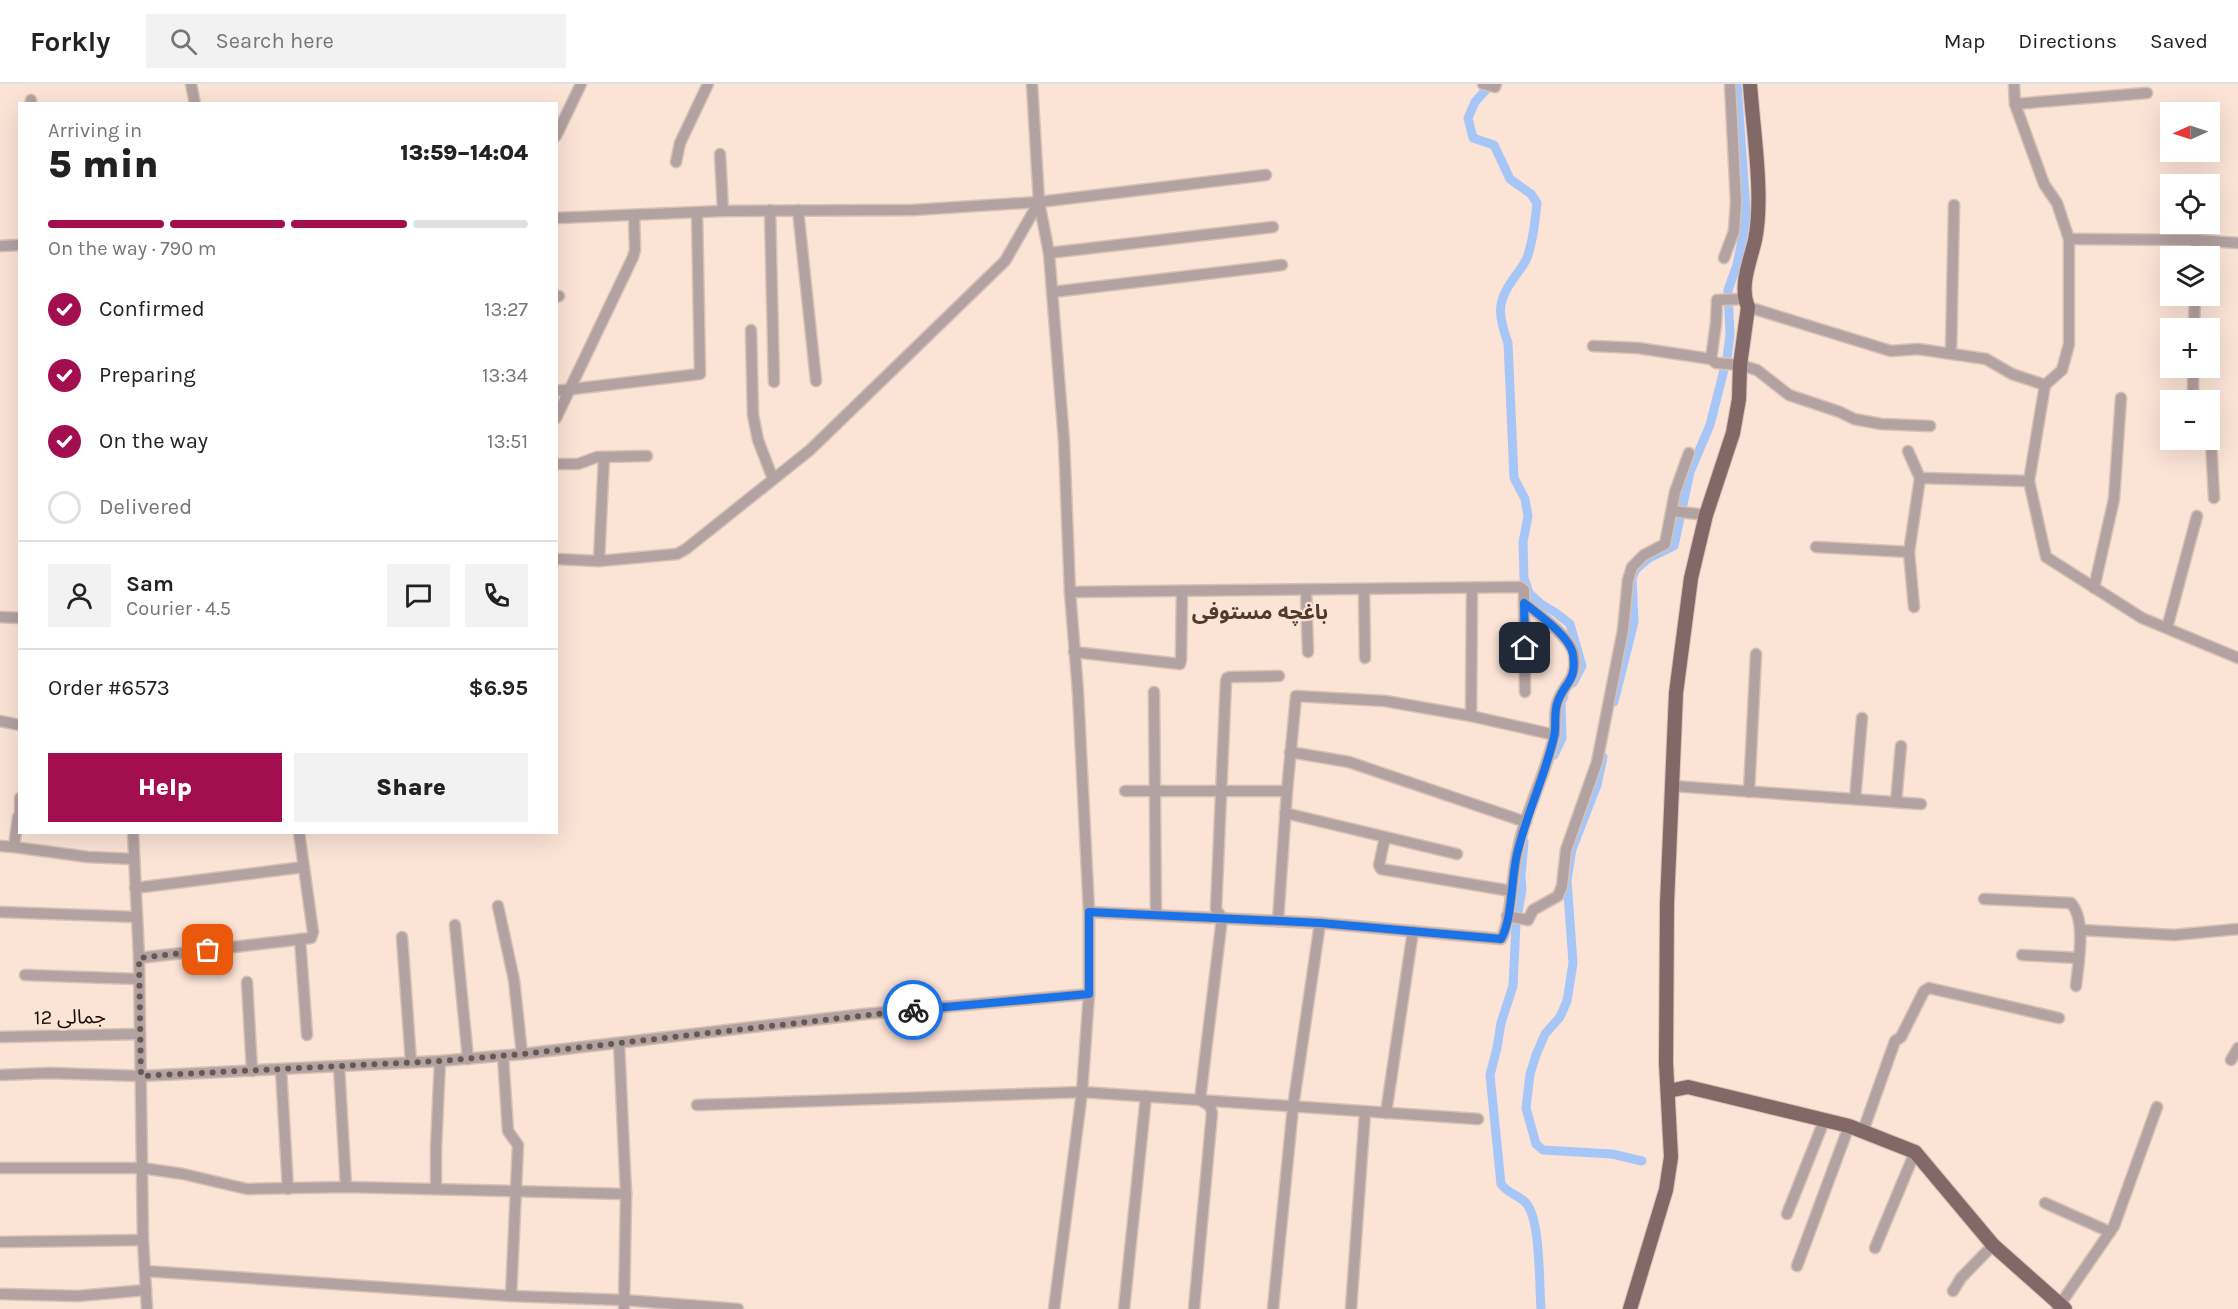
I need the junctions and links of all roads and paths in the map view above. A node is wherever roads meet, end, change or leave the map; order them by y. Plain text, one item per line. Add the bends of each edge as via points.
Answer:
1 (191, 84) edge
2 (581, 84) edge
3 (708, 84) edge
4 (1032, 84) edge
5 (1483, 84) edge
6 (1730, 84) edge
7 (1750, 84) edge
8 (2014, 84) edge
9 (1495, 85) edge
10 (2148, 93) dead end
11 (195, 102) edge
12 (2015, 104) junction
13 (558, 132) edge
14 (720, 154) dead end
15 (676, 162) dead end
16 (1266, 175) dead end
17 (1039, 202) junction
18 (1954, 205) dead end
19 (770, 210) junction
20 (798, 210) junction
21 (723, 211) junction
22 (697, 213) junction
23 (634, 215) junction
24 (558, 218) edge
25 (1273, 227) dead end
26 (2069, 239) junction
27 (2196, 240) junction
28 (2238, 243) edge
29 (18, 245) edge
30 (0, 246) edge
31 (2196, 246) edge
32 (1049, 253) junction
33 (1724, 258) dead end
34 (1282, 265) dead end
35 (1052, 292) junction
36 (1744, 302) junction
37 (751, 330) dead end
38 (1593, 346) dead end
39 (1951, 353) junction
40 (1714, 361) junction
41 (1736, 365) junction
42 (816, 381) dead end
43 (774, 382) dead end
44 (2045, 385) junction
45 (571, 390) junction
46 (558, 391) edge
47 (2121, 398) dead end
48 (558, 414) edge
49 (1930, 426) dead end
50 (2212, 450) edge
51 (1908, 451) dead end
52 (1689, 453) dead end
53 (647, 456) dead end
54 (604, 457) junction
55 (558, 464) edge
56 (1920, 478) junction
57 (773, 480) junction
58 (2029, 481) junction
59 (2214, 498) dead end
60 (1672, 511) junction
61 (1706, 515) junction
62 (2197, 516) dead end
63 (1816, 547) dead end
64 (1909, 552) junction
65 (558, 559) edge
66 (599, 561) junction
67 (2094, 588) junction
68 (1306, 590) junction
69 (1364, 590) junction
70 (1472, 590) junction
71 (1182, 591) junction
72 (1070, 592) junction
73 (1524, 603) junction
74 (1914, 607) dead end
75 (0, 617) edge
76 (18, 618) edge
77 (2167, 628) junction
78 (1308, 651) dead end
79 (1074, 652) junction
80 (1756, 654) dead end
81 (1365, 658) dead end
82 (2238, 658) edge
83 (1279, 676) dead end
84 (1154, 692) dead end
85 (1525, 692) dead end
86 (1471, 716) junction
87 (1862, 718) dead end
88 (0, 721) edge
89 (18, 725) edge
90 (1555, 735) junction
91 (1901, 746) dead end
92 (1290, 752) junction
93 (1673, 786) junction
94 (1125, 790) dead end
95 (1155, 791) junction
96 (1287, 791) junction
97 (1222, 792) junction
98 (1749, 792) junction
99 (1855, 799) junction
100 (1896, 802) junction
101 (1921, 804) dead end
102 (1285, 813) junction
103 (1526, 822) junction
104 (18, 823) edge
105 (132, 834) edge
106 (299, 834) edge
107 (1385, 837) junction
108 (0, 846) edge
109 (14, 847) junction
110 (1457, 854) dead end
111 (134, 859) junction
112 (304, 867) junction
113 (135, 888) junction
114 (1511, 891) junction
115 (1984, 899) dead end
116 (498, 906) dead end
117 (0, 912) edge
118 (1089, 912) junction
119 (1156, 915) junction
120 (1507, 916) junction
121 (137, 917) junction
122 (1222, 918) junction
123 (1278, 921) junction
124 (1320, 923) junction
125 (454, 926) dead end
126 (2238, 929) edge
127 (2081, 930) junction
128 (1413, 931) junction
129 (402, 937) dead end
130 (300, 939) junction
131 (2022, 955) dead end
132 (139, 958) junction
133 (2078, 958) junction
134 (25, 975) dead end
135 (139, 979) junction
136 (247, 982) dead end
137 (2076, 986) dead end
138 (1089, 994) junction
139 (2059, 1017) dead end
140 (140, 1034) junction
141 (307, 1035) dead end
142 (0, 1037) edge
143 (620, 1043) junction
144 (2238, 1048) edge
145 (522, 1054) junction
146 (503, 1056) junction
147 (468, 1059) junction
148 (2231, 1060) dead end
149 (440, 1061) junction
150 (411, 1062) junction
151 (339, 1066) junction
152 (281, 1069) junction
153 (252, 1071) junction
154 (0, 1075) edge
155 (141, 1076) junction
156 (1668, 1091) junction
157 (1082, 1092) junction
158 (1146, 1096) junction
159 (1200, 1100) junction
160 (697, 1105) dead end
161 (1293, 1107) junction
162 (2157, 1107) dead end
163 (1365, 1112) junction
164 (1386, 1113) junction
165 (1478, 1119) dead end
166 (1824, 1121) junction
167 (1849, 1126) junction
168 (1863, 1131) junction
169 (1915, 1152) junction
170 (0, 1168) edge
171 (142, 1168) junction
172 (346, 1187) junction
173 (288, 1189) junction
174 (436, 1189) junction
175 (516, 1192) junction
176 (626, 1194) junction
177 (2045, 1203) dead end
178 (1787, 1214) dead end
179 (2110, 1232) junction
180 (143, 1240) junction
181 (0, 1242) edge
182 (1993, 1245) junction
183 (1875, 1248) dead end
184 (1797, 1266) dead end
185 (145, 1271) junction
186 (146, 1290) junction
187 (1953, 1291) dead end
188 (0, 1294) edge
189 (511, 1296) junction
190 (548, 1303) edge
191 (624, 1305) edge
192 (2060, 1308) edge
193 (147, 1309) edge
194 (738, 1309) edge
195 (1054, 1309) edge
196 (1124, 1309) edge
197 (1194, 1309) edge
198 (1273, 1309) edge
199 (1351, 1309) edge
200 (1630, 1309) edge

1 - 11 street
2 - 13 street
3 - 15 street via 680,143
4 - 17 street
5 - 9 street
6 - 33 street via 1736,202 1734,231
7 - 36 main road via 1758,213
8 - 12 street
10 - 12 street
12 - 26 street
14 - 21 street
16 - 17 street
17 - 20 street via 913,210
17 - 32 street
17 - 57 street via 1005,261 810,450
18 - 39 street
19 - 20 street
19 - 21 street
19 - 43 street
20 - 42 street
21 - 22 street
22 - 23 street
22 - 45 street via 700,374
23 - 24 street
23 - 45 street via 633,257
25 - 32 street
26 - 27 street
26 - 44 street via 2069,344 2062,370
27 - 28 street
27 - 31 street
29 - 30 street
32 - 35 street
34 - 35 street
35 - 72 street via 1064,441
36 - 39 street via 1891,351
36 - 40 street via 1717,300
36 - 41 main road
37 - 57 street via 753,415
38 - 40 street via 1638,348
39 - 44 street via 1986,359 2012,374
40 - 41 street
41 - 49 street via 1757,370 1789,395 1854,419
41 - 61 main road via 1739,399 1733,433
44 - 58 street
45 - 46 street
45 - 48 street
47 - 67 street via 2114,499
50 - 59 street
51 - 56 street
52 - 60 street
53 - 54 street
54 - 55 street via 578,464
54 - 66 street
56 - 58 street
56 - 64 street
57 - 66 street via 677,554
58 - 67 street via 2046,557
60 - 61 street
60 - 120 street via 1665,544 1644,555 1632,567 1628,580 1623,630 1597,762 1566,850 1558,896 1533,910 1528,920
61 - 93 main road via 1691,578 1676,693
62 - 77 street
63 - 64 street
64 - 74 street
65 - 66 street
67 - 77 street via 2142,618
68 - 69 street
68 - 71 street
68 - 78 street
69 - 70 street
69 - 81 street
70 - 73 street via 1523,588
70 - 86 street
71 - 72 street
71 - 79 street via 1179,664
72 - 79 street
73 - 85 street
73 - 90 street via 1557,631 1573,652 1569,684 1558,699
75 - 76 street
77 - 82 street
79 - 118 street
80 - 98 street
83 - 97 street via 1227,678
84 - 95 street
86 - 90 street
86 - 92 street via 1385,701 1299,696 1295,699
87 - 99 street
88 - 89 street
90 - 103 street
91 - 100 street
92 - 96 street
92 - 103 street via 1349,762
93 - 98 street
93 - 156 main road via 1666,904
94 - 95 street
95 - 97 street
95 - 119 street
96 - 97 street
96 - 102 street
97 - 122 street via 1216,909
98 - 99 street
99 - 100 street
100 - 101 street
102 - 107 street
102 - 123 street
103 - 114 street
104 - 109 street
105 - 111 street
106 - 112 street
107 - 110 street
107 - 114 street via 1381,869
108 - 109 street
109 - 111 street
111 - 113 street
112 - 113 street
112 - 130 street via 313,936
113 - 121 street
114 - 120 street
115 - 127 street via 2071,903
116 - 145 street via 514,980
117 - 121 street
118 - 119 street
118 - 138 street
119 - 122 street
120 - 128 street via 1501,939
121 - 132 street
122 - 123 street
122 - 159 street
123 - 124 street
124 - 128 street
124 - 161 street
125 - 147 street
126 - 127 street via 2174,935
127 - 133 street
128 - 164 street
129 - 150 street
130 - 132 street
130 - 141 street
131 - 133 street
132 - 135 street
133 - 137 street
134 - 135 street
135 - 140 street
136 - 153 street
138 - 143 street via 865,1014
138 - 157 street
139 - 168 street via 1929,988 1895,1041
140 - 142 street, جمالی 12
140 - 155 street
143 - 145 street
143 - 176 street
144 - 148 street
145 - 146 street
146 - 147 street
146 - 175 street via 508,1131 518,1146
147 - 149 street
149 - 150 street
149 - 174 street
150 - 151 street
151 - 152 street
151 - 172 street
152 - 153 street
152 - 173 street
153 - 155 street
154 - 155 street
155 - 171 street
156 - 166 main road via 1688,1087
156 - 200 main road via 1671,1157 1666,1190
157 - 158 street
157 - 160 street
157 - 195 street
158 - 159 street
158 - 196 street
159 - 161 street
159 - 197 street via 1210,1106 1212,1113
161 - 163 street
161 - 198 street
162 - 179 street
163 - 164 street
163 - 199 street
164 - 165 street
166 - 167 main road
166 - 178 street
167 - 168 main road
167 - 184 street
168 - 169 main road
169 - 182 main road
169 - 183 street
170 - 171 street
171 - 173 street via 247,1189
171 - 180 street
172 - 173 street
172 - 174 street
174 - 175 street
175 - 176 street
175 - 189 street
176 - 191 street
177 - 179 street
179 - 192 street
180 - 181 street
180 - 185 street
182 - 187 street
182 - 192 main road
185 - 186 street
185 - 189 street
186 - 188 street via 78,1296
186 - 193 street
189 - 190 street
190 - 191 street
191 - 194 street

